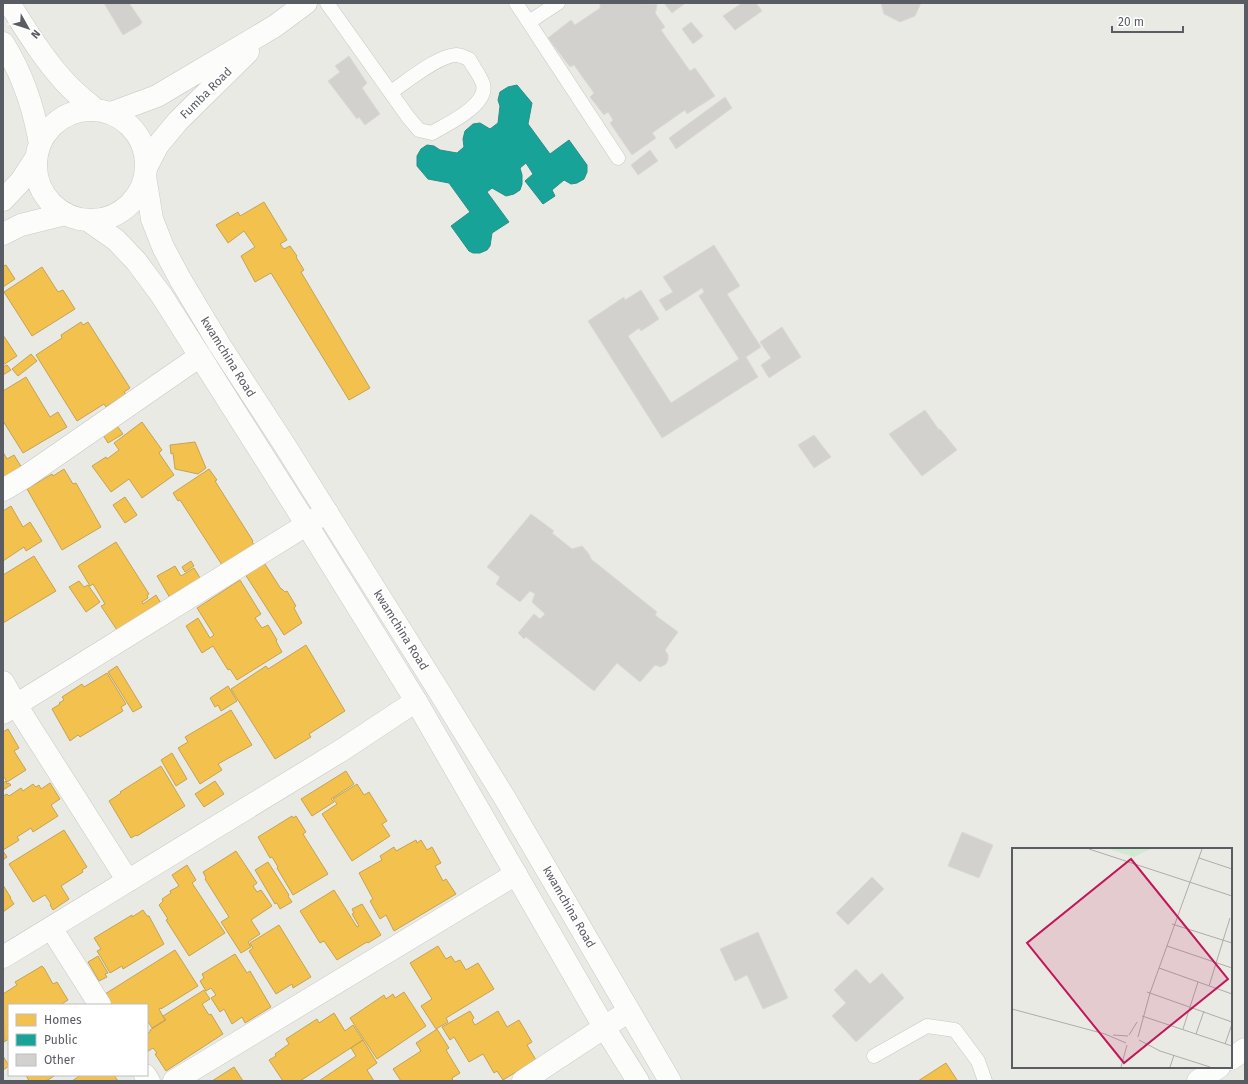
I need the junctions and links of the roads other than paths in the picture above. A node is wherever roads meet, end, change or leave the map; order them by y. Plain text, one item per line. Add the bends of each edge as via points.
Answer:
1 (9, 3) edge
2 (306, 3) edge
3 (327, 3) edge
4 (516, 3) edge
5 (558, 3) edge
6 (529, 22) junction
7 (275, 26) junction
8 (3, 43) edge
9 (391, 92) junction
10 (103, 111) junction
11 (38, 151) junction
12 (618, 158) dead end
13 (146, 171) junction
14 (3, 200) edge
15 (65, 214) junction
16 (89, 221) junction
17 (3, 234) edge
18 (200, 356) junction
19 (3, 490) edge
20 (327, 512) junction
21 (307, 525) junction
22 (3, 682) edge
23 (416, 701) junction
24 (10, 709) edge
25 (516, 874) junction
26 (128, 881) junction
27 (51, 928) junction
28 (3, 957) edge
29 (99, 1004) edge
30 (629, 1011) junction
31 (604, 1027) junction
32 (1245, 1049) edge
33 (874, 1056) dead end
34 (1232, 1058) edge
35 (1218, 1068) edge
36 (174, 1081) edge
37 (523, 1081) edge
38 (638, 1081) edge
39 (670, 1081) edge
40 (985, 1081) edge
41 (1198, 1081) edge

1 - 10 main road via 65,82
2 - 7 main road, Fumba Road
3 - 9 lane
4 - 6 lane
5 - 6 lane
6 - 12 lane
7 - 10 main road, Fumba Road via 157,96 134,106
7 - 13 main road, Fumba Road via 178,121 158,145
8 - 11 main road via 24,85 37,124
9 - 9 lane via 419,130 432,133 473,108 483,94 483,85 469,59 458,55 448,56 433,64
10 - 11 main road via 78,111 62,117 46,133
10 - 13 main road via 126,121 137,134 145,149
11 - 14 main road via 21,181
11 - 15 main road via 36,177 45,198
13 - 16 main road via 144,183 135,199 122,211 106,219
13 - 20 main road, kwamchina Road via 152,218 180,278 219,344
15 - 16 main road
15 - 17 main road via 21,225
16 - 18 main road, kwamchina Road via 116,240 136,262 162,296
18 - 19 main road
18 - 21 main road, kwamchina Road
20 - 21 main road
20 - 30 main road, kwamchina Road via 502,793
21 - 23 main road, kwamchina Road
21 - 24 main road
22 - 24 main road
23 - 25 main road, kwamchina Road
23 - 26 main road via 342,750
24 - 26 main road
25 - 31 main road, kwamchina Road
25 - 36 main road
26 - 27 main road
27 - 28 main road
27 - 29 main road
30 - 31 main road
30 - 39 main road, kwamchina Road
31 - 37 main road
31 - 38 main road, kwamchina Road
32 - 34 main road
33 - 40 lane via 927,1026 954,1030 978,1061
35 - 41 main road

